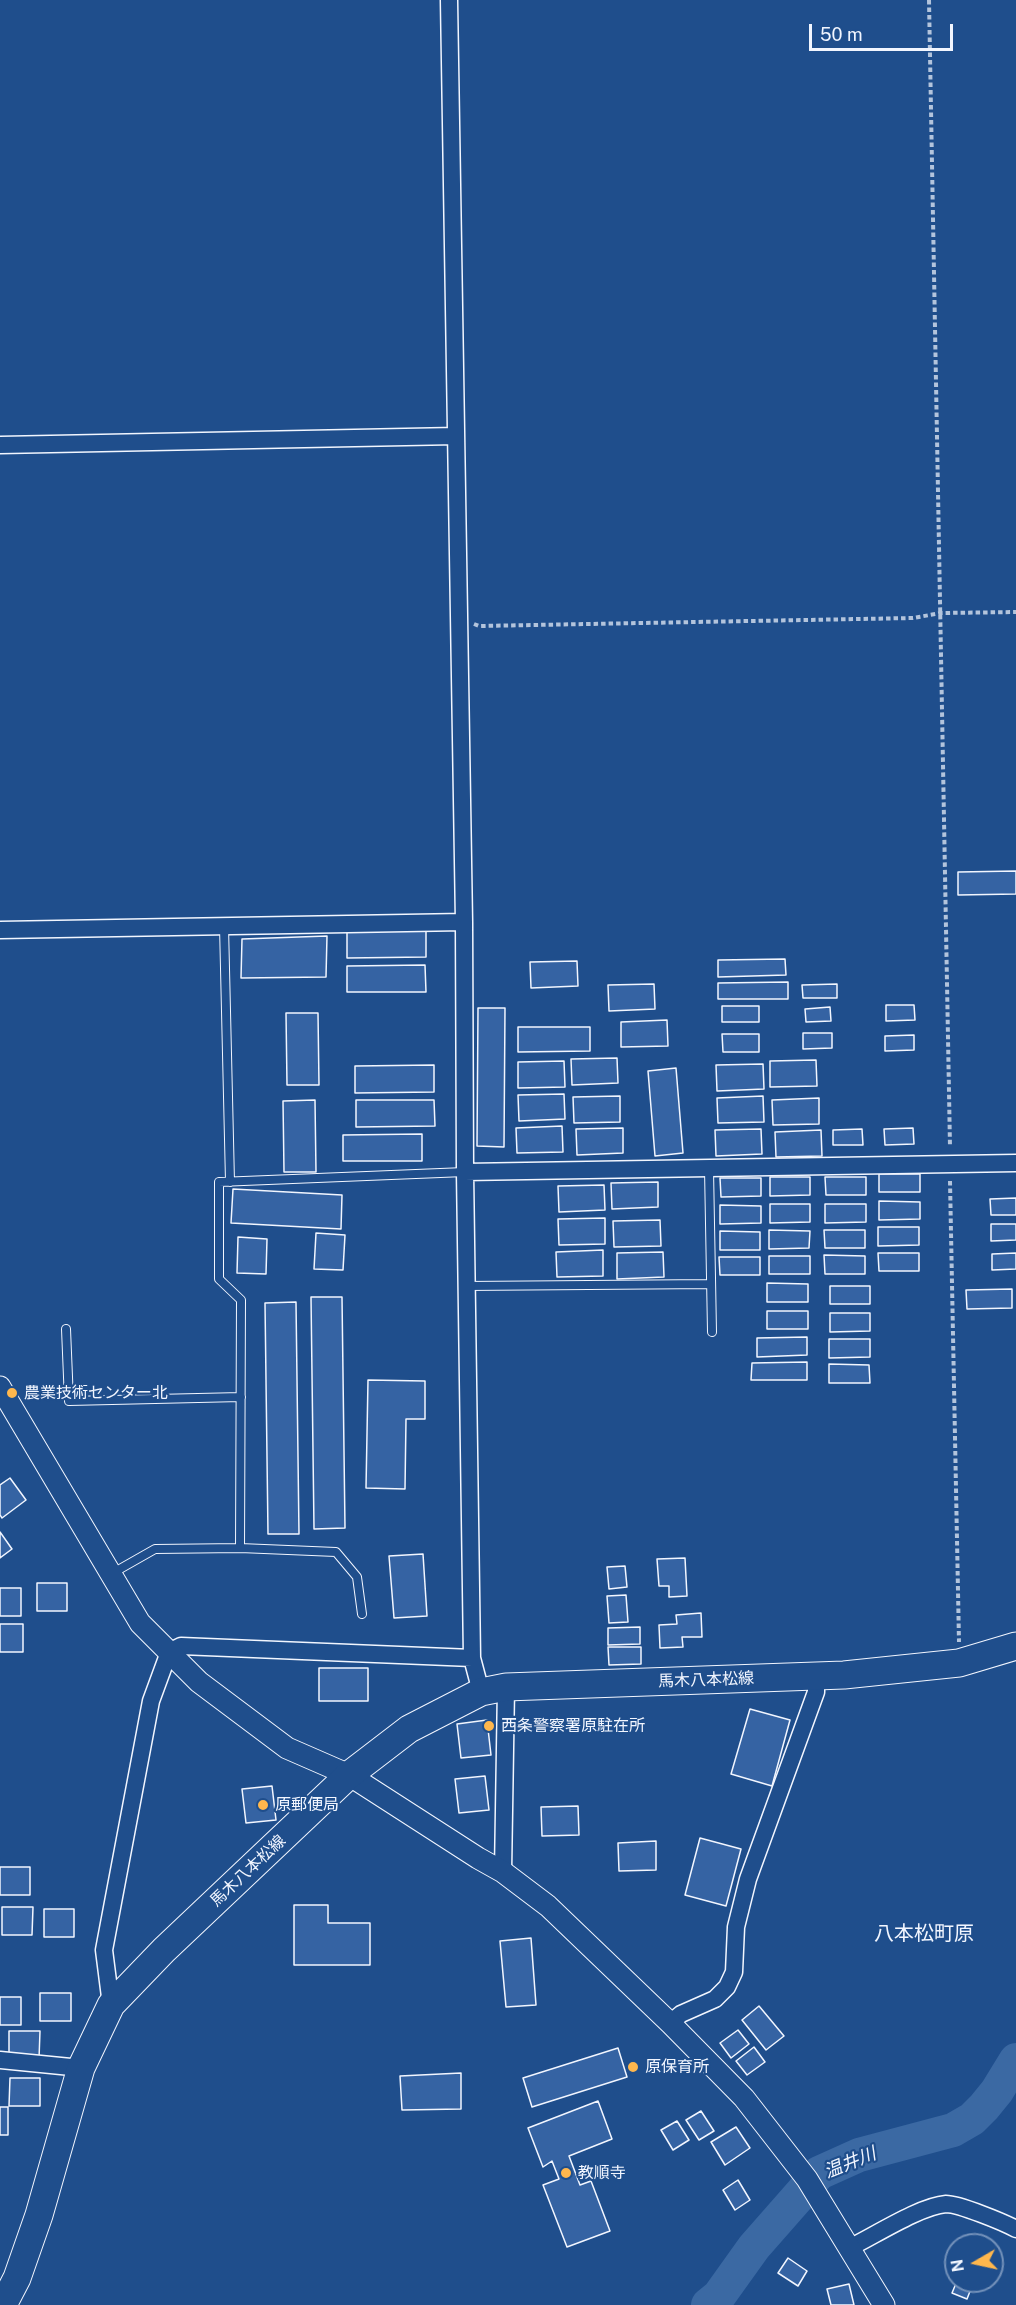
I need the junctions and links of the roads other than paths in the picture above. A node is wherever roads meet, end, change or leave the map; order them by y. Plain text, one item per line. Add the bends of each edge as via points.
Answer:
1 (449, 0) edge
2 (456, 436) junction
3 (0, 445) edge
4 (464, 922) junction
5 (224, 926) junction
6 (0, 930) edge
7 (1016, 1163) edge
8 (710, 1169) junction
9 (465, 1172) junction
10 (230, 1182) junction
11 (711, 1284) junction
12 (466, 1287) junction
13 (66, 1329) dead end
14 (712, 1332) dead end
15 (0, 1387) edge
16 (241, 1397) junction
17 (240, 1548) junction
18 (111, 1574) junction
19 (362, 1614) dead end
20 (1016, 1646) edge
21 (169, 1652) junction
22 (472, 1658) junction
23 (816, 1676) junction
24 (493, 1689) junction
25 (350, 1775) junction
26 (503, 1872) junction
27 (111, 2005) junction
28 (670, 2023) junction
29 (0, 2060) edge
30 (81, 2068) junction
31 (1016, 2229) edge
32 (849, 2248) junction
33 (3, 2305) edge
34 (884, 2305) edge

1 - 2 street
2 - 3 street
2 - 4 street
4 - 5 street
4 - 9 street
5 - 6 street
5 - 10 lane
7 - 8 street
8 - 9 street
8 - 11 lane
9 - 10 lane
9 - 12 street
10 - 16 lane via 219,1182 219,1279 241,1300
11 - 12 lane
11 - 14 lane
12 - 22 street
13 - 16 lane via 69,1401
15 - 18 street
16 - 17 lane
17 - 18 lane via 155,1550
17 - 19 lane via 336,1552 357,1577
18 - 21 street via 140,1623
20 - 23 main road, 馬木八本松線 via 959,1663
21 - 22 street via 181,1646
21 - 25 street via 199,1682 287,1748
21 - 27 street via 151,1701 104,1950
22 - 24 street
23 - 24 main road, 馬木八本松線
23 - 28 street via 816,1692 748,1879 736,1927 734,1972 715,1998
24 - 25 main road, 馬木八本松線 via 409,1729
24 - 26 street
25 - 26 street
25 - 27 main road, 馬木八本松線
26 - 28 street via 548,1906
27 - 30 main road, 馬木八本松線
28 - 32 street via 744,2098 807,2179
29 - 30 street
30 - 33 main road, 馬木八本松線 via 39,2215
31 - 32 street via 947,2204 922,2211
32 - 34 street

